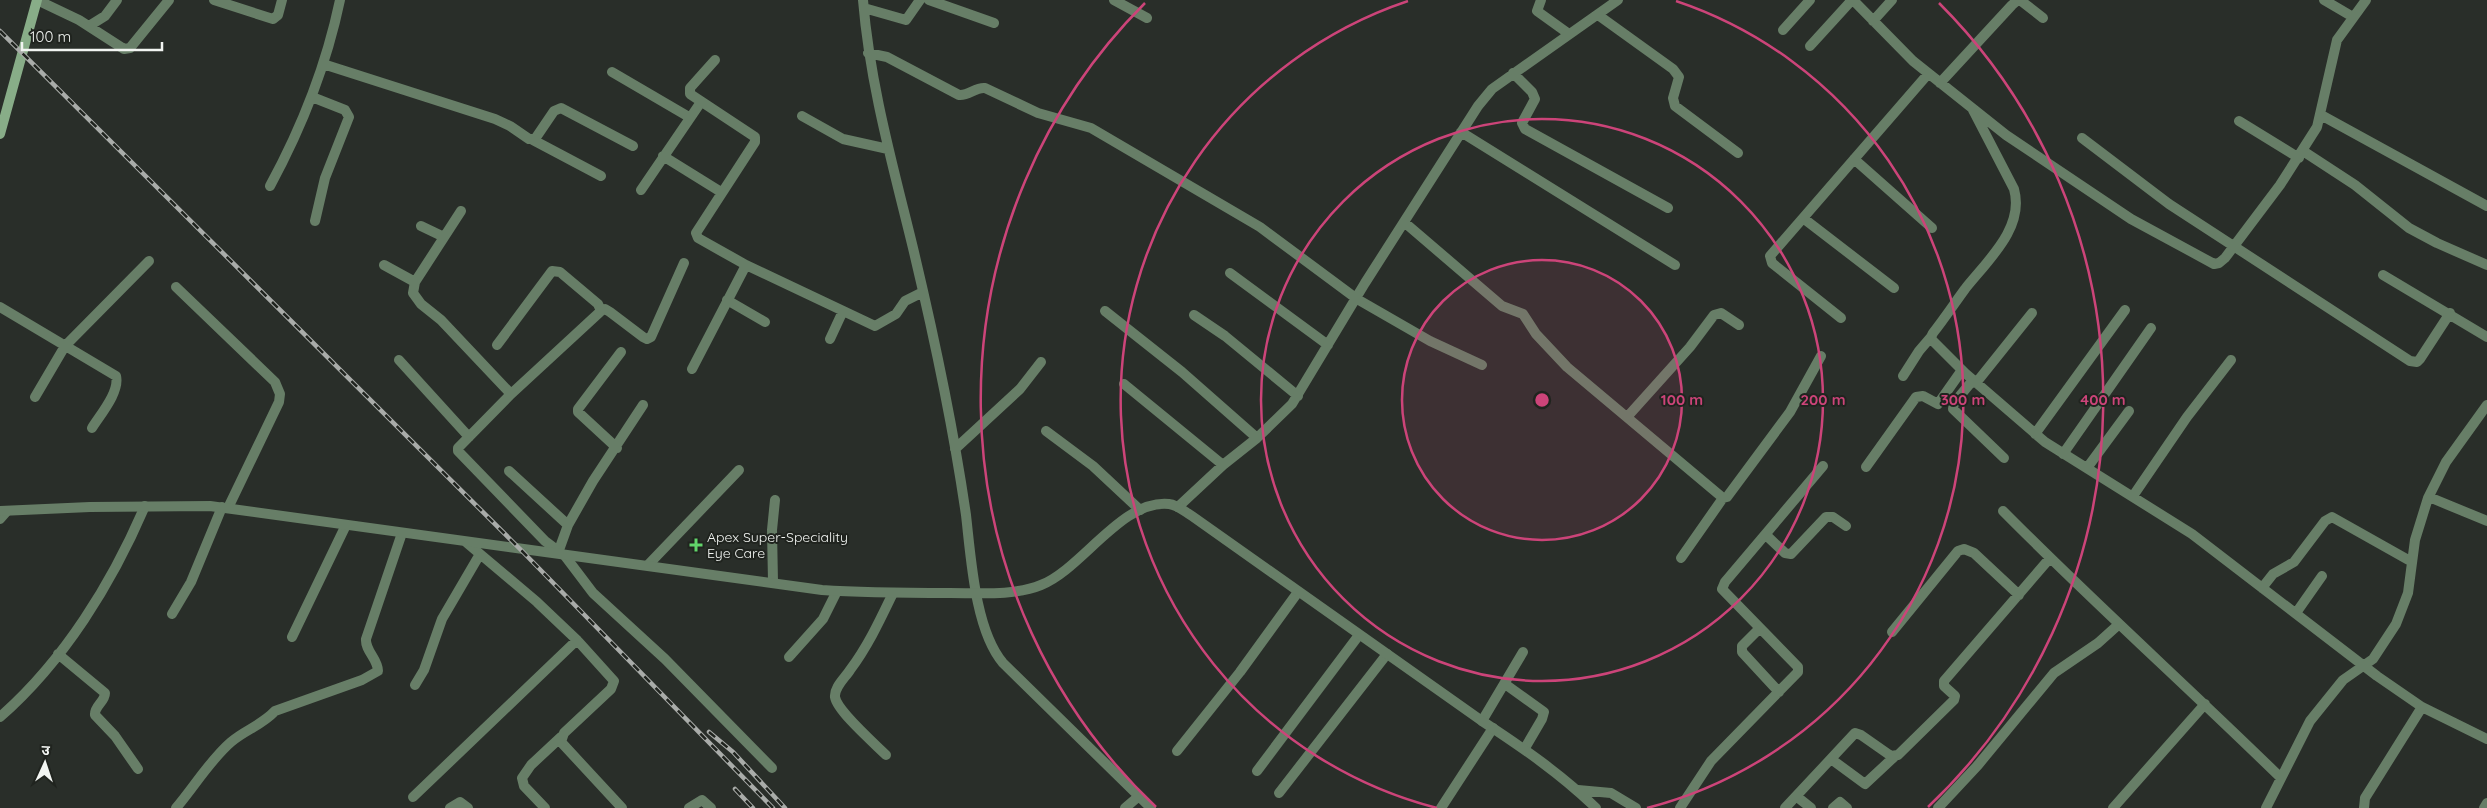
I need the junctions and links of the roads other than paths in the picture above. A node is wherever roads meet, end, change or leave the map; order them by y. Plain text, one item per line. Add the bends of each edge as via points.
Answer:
1 (37, 0) edge
2 (117, 0) edge
3 (169, 0) edge
4 (214, 0) edge
5 (282, 0) edge
6 (340, 0) edge
7 (920, 0) edge
8 (929, 0) edge
9 (1114, 0) edge
10 (1541, 0) edge
11 (1618, 0) edge
12 (1810, 0) edge
13 (1853, 0) edge
14 (1892, 0) edge
15 (2019, 0) edge
16 (2324, 0) edge
17 (2366, 0) edge
18 (863, 4) edge
19 (1598, 15) junction
20 (2353, 17) junction
21 (1147, 18) dead end
22 (2043, 18) dead end
23 (1873, 21) junction
24 (994, 22) dead end
25 (89, 26) junction
26 (1783, 30) dead end
27 (1570, 34) junction
28 (1810, 46) dead end
29 (868, 53) junction
30 (715, 60) dead end
31 (323, 64) junction
32 (612, 72) dead end
33 (1513, 73) junction
34 (1928, 74) junction
35 (1940, 84) junction
36 (312, 98) junction
37 (701, 102) junction
38 (1973, 110) junction
39 (3, 113) edge
40 (2321, 115) junction
41 (802, 116) dead end
42 (689, 117) junction
43 (2239, 121) dead end
44 (1461, 132) junction
45 (0, 134) edge
46 (2082, 138) dead end
47 (532, 140) junction
48 (633, 146) dead end
49 (888, 149) junction
50 (1738, 153) dead end
51 (2301, 154) junction
52 (663, 156) junction
53 (1854, 159) junction
54 (601, 176) dead end
55 (270, 186) dead end
56 (641, 190) dead end
57 (721, 192) junction
58 (2487, 206) edge
59 (1668, 208) dead end
60 (461, 211) dead end
61 (1803, 218) junction
62 (314, 221) dead end
63 (1404, 222) junction
64 (421, 226) dead end
65 (1932, 228) dead end
66 (444, 237) junction
67 (2233, 247) junction
68 (149, 261) dead end
69 (684, 262) dead end
70 (384, 265) dead end
71 (1676, 265) dead end
72 (2487, 265) edge
73 (746, 266) junction
74 (1230, 273) dead end
75 (2383, 275) dead end
76 (415, 282) junction
77 (176, 287) dead end
78 (1894, 288) dead end
79 (923, 292) junction
80 (1357, 299) junction
81 (727, 300) junction
82 (0, 306) edge
83 (2125, 310) dead end
84 (601, 311) junction
85 (843, 311) junction
86 (1105, 311) dead end
87 (2032, 313) dead end
88 (2450, 313) junction
89 (1194, 315) dead end
90 (1841, 318) dead end
91 (766, 322) dead end
92 (1739, 325) dead end
93 (2151, 328) dead end
94 (1931, 337) junction
95 (2487, 337) edge
96 (830, 340) dead end
97 (498, 345) dead end
98 (1328, 345) junction
99 (66, 346) junction
100 (621, 352) dead end
101 (1821, 356) dead end
102 (399, 360) dead end
103 (2231, 360) dead end
104 (1041, 362) dead end
105 (1482, 365) dead end
106 (692, 369) dead end
107 (1962, 370) junction
108 (1903, 376) dead end
109 (1974, 381) junction
110 (1124, 384) dead end
111 (511, 394) junction
112 (1298, 396) junction
113 (36, 398) dead end
114 (643, 405) dead end
115 (2487, 405) edge
116 (2129, 411) dead end
117 (1628, 416) junction
118 (92, 428) dead end
119 (1046, 431) dead end
120 (2034, 434) junction
121 (469, 437) junction
122 (1257, 438) junction
123 (616, 448) junction
124 (956, 449) junction
125 (2063, 454) junction
126 (2004, 458) dead end
127 (1223, 465) junction
128 (1823, 466) dead end
129 (1866, 467) dead end
130 (2087, 468) junction
131 (739, 470) dead end
132 (509, 471) dead end
133 (2133, 496) junction
134 (2428, 497) junction
135 (1723, 498) junction
136 (775, 500) dead end
137 (144, 506) junction
138 (1178, 507) junction
139 (225, 508) junction
140 (1140, 510) junction
141 (2003, 511) dead end
142 (2, 514) edge
143 (2486, 517) edge
144 (346, 525) junction
145 (568, 526) junction
146 (1846, 526) dead end
147 (402, 533) junction
148 (1766, 535) junction
149 (467, 543) junction
150 (562, 553) junction
151 (480, 554) junction
152 (1681, 558) dead end
153 (2050, 558) junction
154 (2412, 562) junction
155 (648, 565) junction
156 (2322, 576) dead end
157 (773, 582) junction
158 (2262, 588) junction
159 (837, 592) junction
160 (1298, 592) junction
161 (893, 593) junction
162 (976, 593) junction
163 (2019, 596) junction
164 (2296, 613) junction
165 (172, 614) dead end
166 (2118, 625) junction
167 (1760, 628) junction
168 (1892, 632) dead end
169 (1359, 634) junction
170 (292, 637) dead end
171 (577, 640) junction
172 (1523, 652) dead end
173 (58, 654) junction
174 (1387, 654) junction
175 (789, 657) dead end
176 (2364, 666) junction
177 (1505, 684) junction
178 (416, 685) dead end
179 (1779, 692) junction
180 (2205, 704) junction
181 (2422, 707) junction
182 (0, 717) edge
183 (1482, 721) junction
184 (1493, 728) junction
185 (561, 737) junction
186 (2487, 740) edge
187 (1525, 748) junction
188 (1177, 751) dead end
189 (886, 755) dead end
190 (1894, 757) junction
191 (1831, 759) junction
192 (772, 768) dead end
193 (138, 769) dead end
194 (1257, 770) dead end
195 (2281, 778) junction
196 (1578, 790) junction
197 (1279, 793) dead end
198 (1139, 796) junction
199 (1796, 796) junction
200 (414, 798) dead end
201 (2487, 803) edge
202 (176, 808) edge
203 (450, 808) edge
204 (468, 808) edge
205 (545, 808) edge
206 (622, 808) edge
207 (689, 808) edge
208 (711, 808) edge
209 (1126, 808) edge
210 (1152, 808) edge
211 (1441, 808) edge
212 (1596, 808) edge
213 (1636, 808) edge
214 (1680, 808) edge
215 (1785, 808) edge
216 (1811, 808) edge
217 (1833, 808) edge
218 (1847, 808) edge
219 (1938, 808) edge
220 (2113, 808) edge
221 (2266, 808) edge
222 (2364, 808) edge
223 (2484, 808) edge

1 - 25 street
1 - 39 main road
2 - 25 street via 105,16
3 - 25 street via 127,50
4 - 5 street via 273,19
6 - 31 street
7 - 18 street via 906,20
8 - 24 street
9 - 21 street
10 - 27 street via 1537,11
11 - 19 street
12 - 26 street
13 - 23 street
13 - 28 street
14 - 23 street
15 - 22 street
15 - 35 street
16 - 20 street
17 - 20 street
18 - 29 street
19 - 27 street
19 - 50 street via 1673,69 1679,77 1673,98 1675,106
20 - 40 street via 2337,40
23 - 34 street
27 - 33 street
29 - 49 street
29 - 80 street via 886,57 959,95 985,88 1038,113 1092,128 1260,226
30 - 37 street via 690,88 690,94
31 - 36 street
31 - 47 street via 501,121
32 - 42 street
33 - 44 street via 1492,89
33 - 59 street via 1535,99 1522,123 1525,129
34 - 35 street
34 - 53 street
35 - 38 street
36 - 55 street via 294,142
36 - 62 street via 345,110 349,117 325,178
37 - 42 street
37 - 57 street via 755,137 755,142
38 - 67 street via 2064,176 2208,263 2219,263
38 - 94 street via 2014,189 2015,213 2006,236
39 - 45 main road
40 - 51 street
40 - 58 street
41 - 49 street via 843,139
42 - 52 street
43 - 51 street
44 - 63 street
44 - 71 street
46 - 67 street via 2169,204
47 - 48 street via 554,111 561,108
47 - 54 street
49 - 79 street
51 - 67 street
51 - 72 street via 2355,185 2409,228
52 - 56 street
52 - 57 street
53 - 61 street
53 - 65 street
57 - 73 street via 696,233 698,238
60 - 66 street
61 - 78 street
61 - 90 street via 1772,253 1772,263
63 - 80 street
63 - 117 street via 1502,306 1523,314 1536,334 1567,367
64 - 66 street
66 - 76 street
67 - 88 street via 2410,361 2420,360
68 - 99 street
69 - 84 street via 651,337 643,337 610,312
70 - 76 street
73 - 81 street
73 - 85 street
74 - 98 street
75 - 88 street
76 - 111 street via 413,293 416,298 442,320
77 - 139 street via 279,388 279,402
79 - 85 street via 875,326
79 - 124 street
80 - 98 street
80 - 105 street via 1430,341
81 - 91 street
81 - 106 street
82 - 99 street
83 - 120 street
84 - 97 street via 598,304 560,272 552,271
84 - 111 street
85 - 96 street
86 - 122 street via 1182,372
87 - 109 street
88 - 95 street
89 - 112 street via 1226,336
92 - 117 street via 1721,313 1714,315
93 - 125 street
94 - 107 street
94 - 108 street
98 - 112 street
99 - 113 street
99 - 118 street via 112,372 118,379
100 - 123 street via 578,409
101 - 135 street via 1790,412
102 - 121 street
103 - 133 street
104 - 124 street via 1020,390
107 - 109 street
107 - 129 street via 1938,404 1923,396 1916,398
109 - 120 street
109 - 126 street via 1954,403 1953,409
110 - 127 street
111 - 121 street
112 - 122 street
114 - 123 street
115 - 134 street via 2454,450
116 - 130 street
117 - 135 street
119 - 140 street via 1093,466
120 - 125 street
121 - 150 street via 458,451 545,541
122 - 127 street
123 - 145 street via 592,481
124 - 162 street
125 - 130 street
127 - 138 street
128 - 148 street
130 - 133 street
131 - 155 street
132 - 145 street
133 - 158 street via 2192,534
134 - 143 street
134 - 154 street via 2416,532
135 - 152 street
136 - 157 street
137 - 139 street
137 - 142 street
137 - 173 street via 119,562
138 - 140 street via 1158,504
138 - 160 street
139 - 144 street
139 - 165 street via 191,582
140 - 162 street via 1057,577 1040,586
141 - 153 street
144 - 147 street
144 - 170 street
145 - 150 street
146 - 148 street via 1833,517 1826,517 1791,554 1785,554
147 - 149 street
147 - 202 street via 365,641 378,671 362,680 275,711 265,722 227,746
148 - 167 street via 1722,589
149 - 150 street
149 - 151 street
150 - 155 street
150 - 192 street via 593,593 665,658
151 - 171 street
151 - 178 street via 442,620
153 - 163 street
153 - 166 street
154 - 158 street via 2332,517 2325,521 2290,565 2273,574
154 - 176 street via 2408,593 2396,624 2380,650
155 - 157 street
156 - 164 street
157 - 159 street
158 - 164 street
159 - 161 street
159 - 175 street via 823,619
160 - 169 street
160 - 188 street
161 - 162 street
161 - 189 street via 865,650 838,687 835,697 846,714
162 - 198 street via 995,654
163 - 168 street via 1974,553 1964,549 1958,551
163 - 190 street via 1944,681 1944,686 1955,696 1954,700
164 - 176 street
166 - 180 street
166 - 219 street via 2093,647 2054,673
167 - 179 street via 1798,670
167 - 179 street via 1742,646 1742,652
169 - 174 street
169 - 194 street
171 - 185 street via 611,677 613,685
171 - 200 street
172 - 177 street
173 - 182 street via 35,683
173 - 193 street via 105,693 95,715 116,736
174 - 183 street
174 - 197 street
176 - 181 street
176 - 195 street via 2343,680 2310,721
177 - 183 street
177 - 187 street via 1544,712
179 - 214 street via 1711,761
180 - 195 street
180 - 220 street
181 - 186 street
181 - 222 street via 2365,798
183 - 184 street
184 - 187 street
184 - 211 street
185 - 205 street via 522,778 524,786
185 - 206 street via 564,746
187 - 196 street
190 - 191 street via 1858,733
190 - 191 street via 1865,784
191 - 199 street
195 - 221 street
196 - 212 street
196 - 213 street via 1611,793
198 - 209 street
198 - 210 street
199 - 215 street
199 - 216 street
201 - 223 street
203 - 204 street via 460,802
207 - 208 street via 702,800
217 - 218 street via 1838,802

